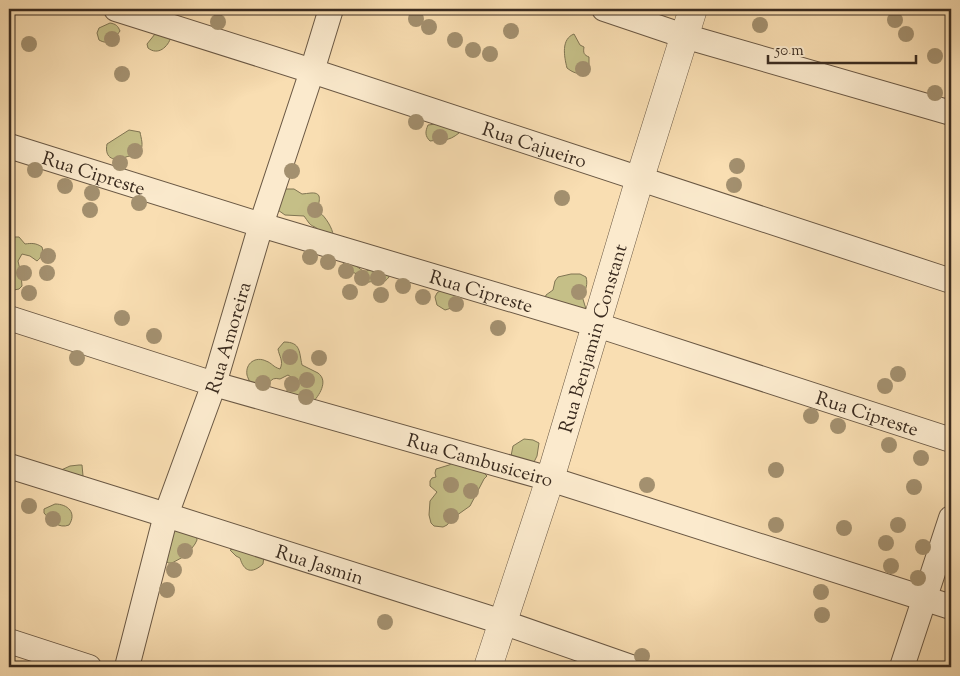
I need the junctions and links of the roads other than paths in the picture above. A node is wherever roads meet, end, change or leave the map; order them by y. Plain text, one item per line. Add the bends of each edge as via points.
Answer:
1 (116, 9) edge
2 (331, 9) edge
3 (604, 9) edge
4 (693, 9) edge
5 (684, 36) junction
6 (312, 71) junction
7 (951, 113) edge
8 (9, 146) edge
9 (640, 178) junction
10 (261, 225) junction
11 (951, 281) edge
12 (9, 318) edge
13 (596, 325) junction
14 (214, 384) junction
15 (951, 440) edge
16 (9, 466) edge
17 (550, 479) junction
18 (166, 515) junction
19 (951, 518) edge
20 (925, 599) junction
21 (951, 607) edge
22 (502, 622) junction
23 (9, 641) edge
24 (89, 667) edge
25 (127, 667) edge
26 (488, 667) edge
27 (631, 667) edge
28 (902, 667) edge

1 - 6 street, Rua Cajueiro
2 - 6 street, Rua Amoreira
3 - 5 street
4 - 5 street, Rua Benjamin Constant
5 - 7 street
5 - 9 street, Rua Benjamin Constant
6 - 9 street, Rua Cajueiro
6 - 10 street, Rua Amoreira
8 - 10 street, Rua Cipreste
9 - 11 street, Rua Cajueiro
9 - 13 street, Rua Benjamin Constant
10 - 13 street, Rua Cipreste
10 - 14 street, Rua Amoreira
12 - 14 street, Rua Cambusiceiro
13 - 15 street, Rua Cipreste
13 - 17 street, Rua Benjamin Constant
14 - 17 street, Rua Cambusiceiro
14 - 18 street, Rua Amoreira
16 - 18 street, Rua Jasmin
17 - 20 street, Rua Cambusiceiro
17 - 22 street, Rua Benjamin Constant
18 - 22 street, Rua Jasmin
18 - 25 street, Rua Amoreira
19 - 20 street
20 - 21 street, Rua Cambusiceiro
20 - 28 street
22 - 26 street, Rua Benjamin Constant
22 - 27 street, Rua Jasmin
23 - 24 street

